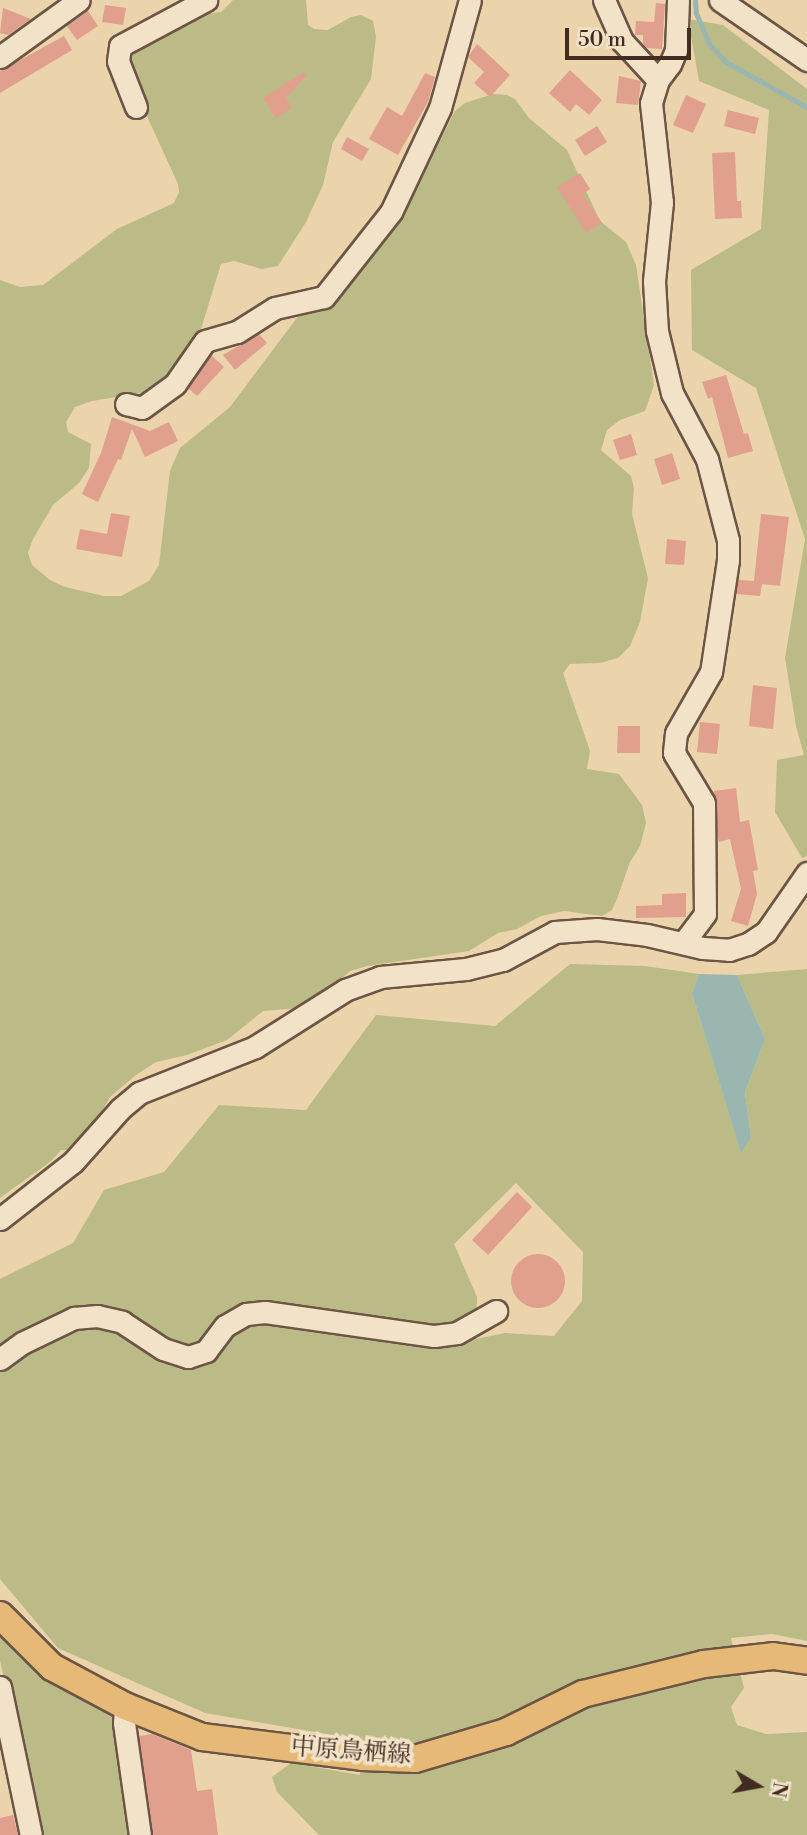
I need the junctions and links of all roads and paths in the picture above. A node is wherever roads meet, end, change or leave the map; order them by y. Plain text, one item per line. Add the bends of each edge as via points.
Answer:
1 (79, 0) edge
2 (206, 0) edge
3 (470, 0) edge
4 (604, 0) edge
5 (678, 0) edge
6 (720, 0) edge
7 (4, 50) edge
8 (807, 60) edge
9 (658, 80) junction
10 (136, 107) dead end
11 (126, 404) dead end
12 (807, 873) edge
13 (683, 943) junction
14 (0, 1219) edge
15 (496, 1311) dead end
16 (0, 1359) edge
17 (0, 1615) edge
18 (807, 1661) edge
19 (0, 1687) edge
20 (125, 1706) junction
21 (31, 1835) edge
22 (140, 1835) edge

1 - 7 street
2 - 10 street via 120,46 118,61
3 - 11 street via 440,108 391,212 324,297 275,308 237,332 205,341 175,384 142,408
4 - 9 street via 622,41
5 - 9 street via 676,50
6 - 8 street
9 - 13 street via 651,103 662,202 654,281 657,331 672,393 707,459 728,540 710,672 676,733 674,753 704,803 705,914
12 - 13 street via 773,924 748,944 729,950
13 - 14 street via 597,929 555,932 503,960 466,969 380,977 345,990 255,1047 139,1093 74,1162
15 - 16 street via 457,1333 434,1336 265,1312 246,1314 225,1326 206,1351 188,1357 163,1349 122,1322 97,1315 74,1318
17 - 20 main road, 中原鳥栖線 via 52,1667
18 - 20 main road, 中原鳥栖線 via 773,1656 704,1664 583,1694 506,1732 415,1759 202,1737
19 - 21 street
20 - 22 street

